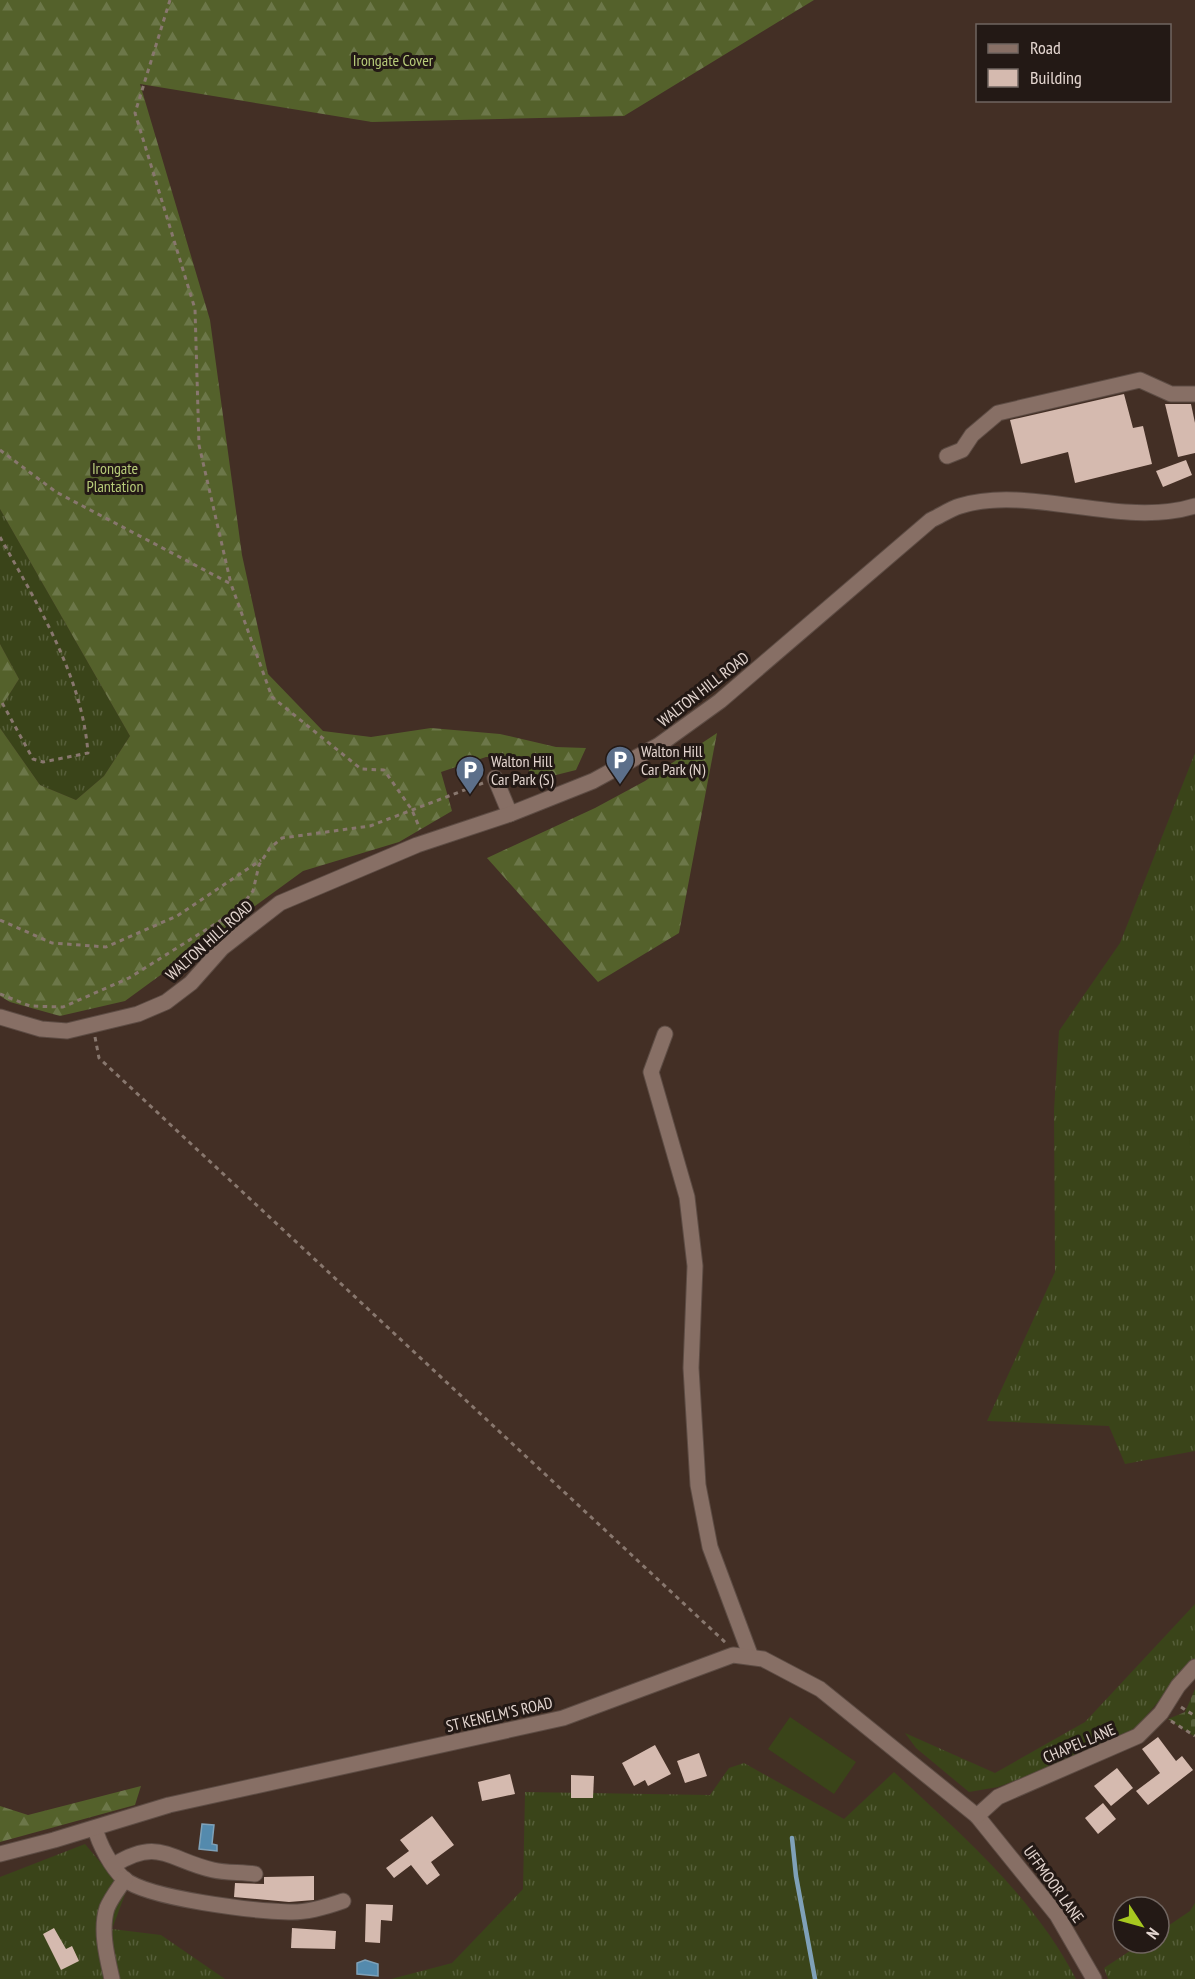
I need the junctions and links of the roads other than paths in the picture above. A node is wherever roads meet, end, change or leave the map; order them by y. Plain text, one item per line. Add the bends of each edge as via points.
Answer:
1 (1195, 394) edge
2 (947, 456) dead end
3 (1195, 506) edge
4 (495, 778) road end
5 (510, 814) junction
6 (0, 1017) edge
7 (665, 1034) dead end
8 (751, 1657) junction
9 (1195, 1667) edge
10 (977, 1816) junction
11 (95, 1828) junction
12 (0, 1854) edge
13 (114, 1865) junction
14 (255, 1874) dead end
15 (124, 1879) junction
16 (343, 1901) dead end
17 (112, 1979) edge
18 (1094, 1979) edge

1 - 2 street via 1171,393 1140,380 998,413 972,435 962,450
3 - 5 street, WALTON HILL ROAD via 1137,513 998,500 958,507 931,520 720,701 659,745 593,781
4 - 5 street
5 - 6 street, WALTON HILL ROAD via 425,842 280,903 222,948 191,983 166,1002 138,1014 67,1031 41,1029
7 - 8 street via 651,1072 690,1220 695,1266 691,1368 698,1485 710,1547
8 - 10 street, ST KENELM'S ROAD via 763,1659 820,1689
8 - 11 street, ST KENELM'S ROAD via 733,1655 562,1718 169,1805
9 - 10 street, CHAPEL LANE via 1138,1736 998,1797
10 - 18 street, UFFMOOR LANE via 1057,1915
11 - 12 street, ST KENELM'S ROAD
11 - 13 street
13 - 14 street via 137,1852 160,1851 213,1870
13 - 15 street
15 - 16 street via 152,1892 239,1908 291,1912
15 - 17 street via 108,1907 106,1919

